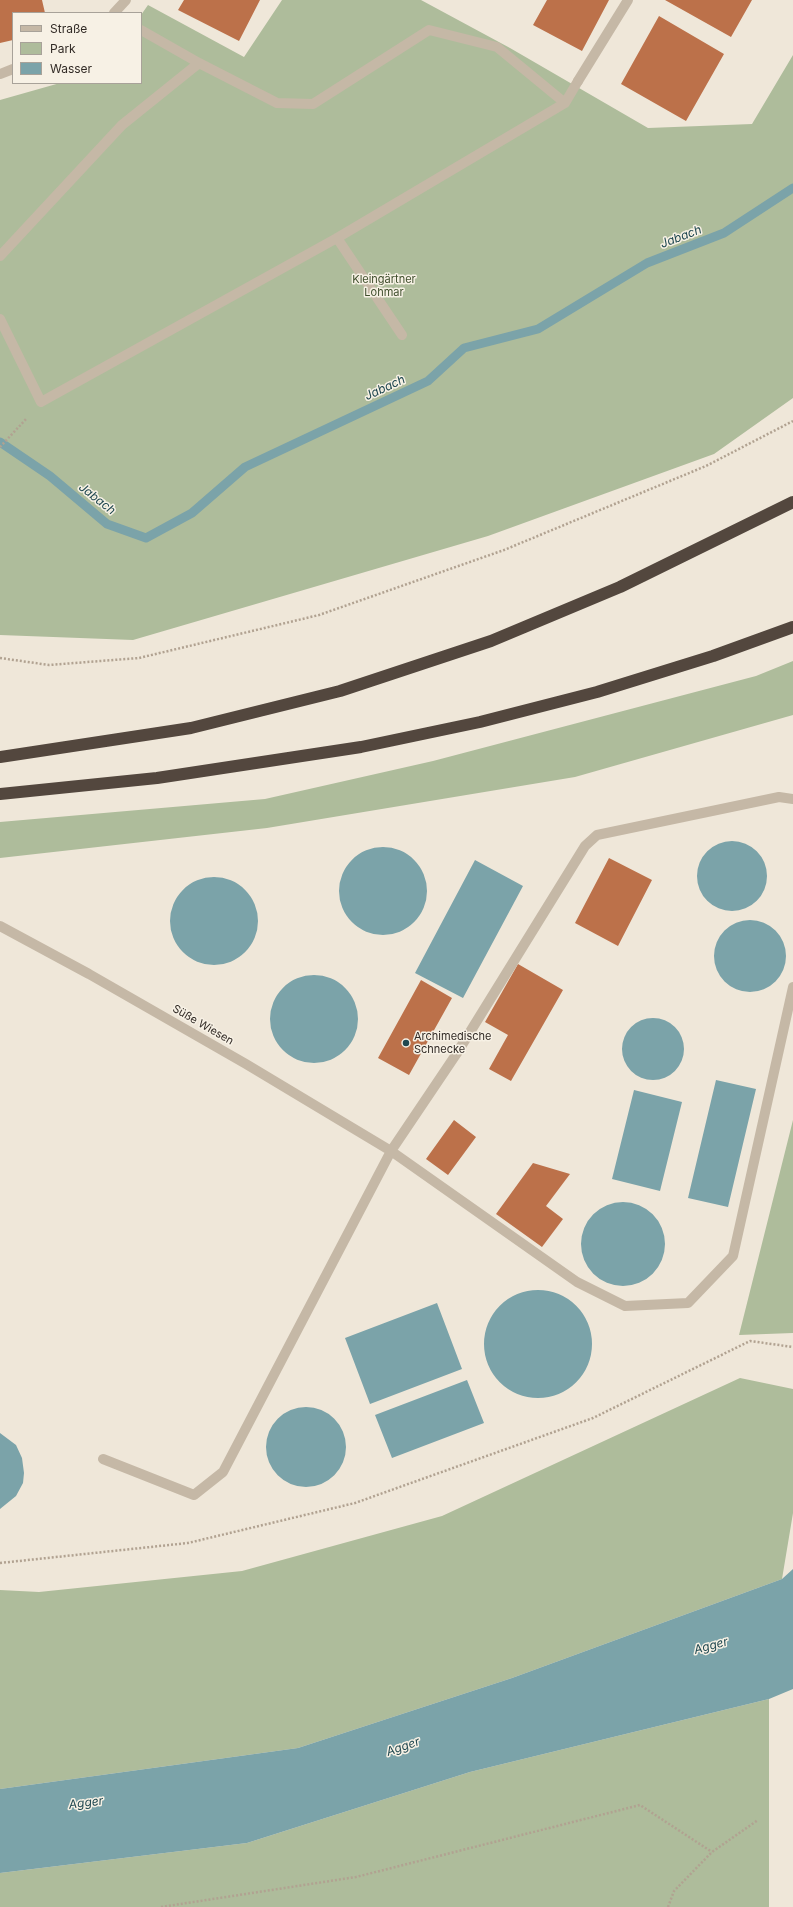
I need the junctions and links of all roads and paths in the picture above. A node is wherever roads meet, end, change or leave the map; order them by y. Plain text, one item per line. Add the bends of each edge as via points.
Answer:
1 (126, 0) edge
2 (628, 0) edge
3 (115, 12) edge
4 (142, 31) edge
5 (199, 63) junction
6 (12, 69) edge
7 (0, 74) edge
8 (565, 103) junction
9 (337, 238) junction
10 (0, 256) edge
11 (0, 319) edge
12 (402, 334) dead end
13 (793, 421) edge
14 (17, 429) dead end
15 (0, 447) edge
16 (793, 502) edge
17 (793, 627) edge
18 (0, 658) edge
19 (0, 757) edge
20 (0, 794) edge
21 (793, 799) edge
22 (0, 926) edge
23 (793, 987) edge
24 (390, 1152) junction
25 (793, 1347) edge
26 (103, 1459) dead end
27 (0, 1563) edge
28 (758, 1820) dead end
29 (712, 1852) junction
30 (161, 1907) edge
31 (668, 1907) edge

1 - 3 street
2 - 8 street
4 - 5 street
5 - 8 street via 277,103 313,104 429,30 497,47
5 - 10 street via 122,125
6 - 7 street
8 - 9 street
9 - 11 street via 41,402
9 - 12 street
13 - 18 path via 706,466 504,550 319,615 139,658 49,665
14 - 15 path
16 - 19 highway via 620,588 490,640 340,691 191,728
17 - 20 highway via 713,656 597,692 480,722 361,747 173,775
21 - 24 street via 779,797 597,835 584,846 457,1053
22 - 24 street, Süße Wiesen via 246,1064
23 - 24 street, Süße Wiesen via 733,1256 688,1304 625,1306 577,1282
24 - 26 street via 223,1472 194,1495
25 - 27 path via 750,1341 593,1418 355,1503 188,1543
28 - 29 path
29 - 30 path via 640,1805 356,1877
29 - 31 path via 674,1891

